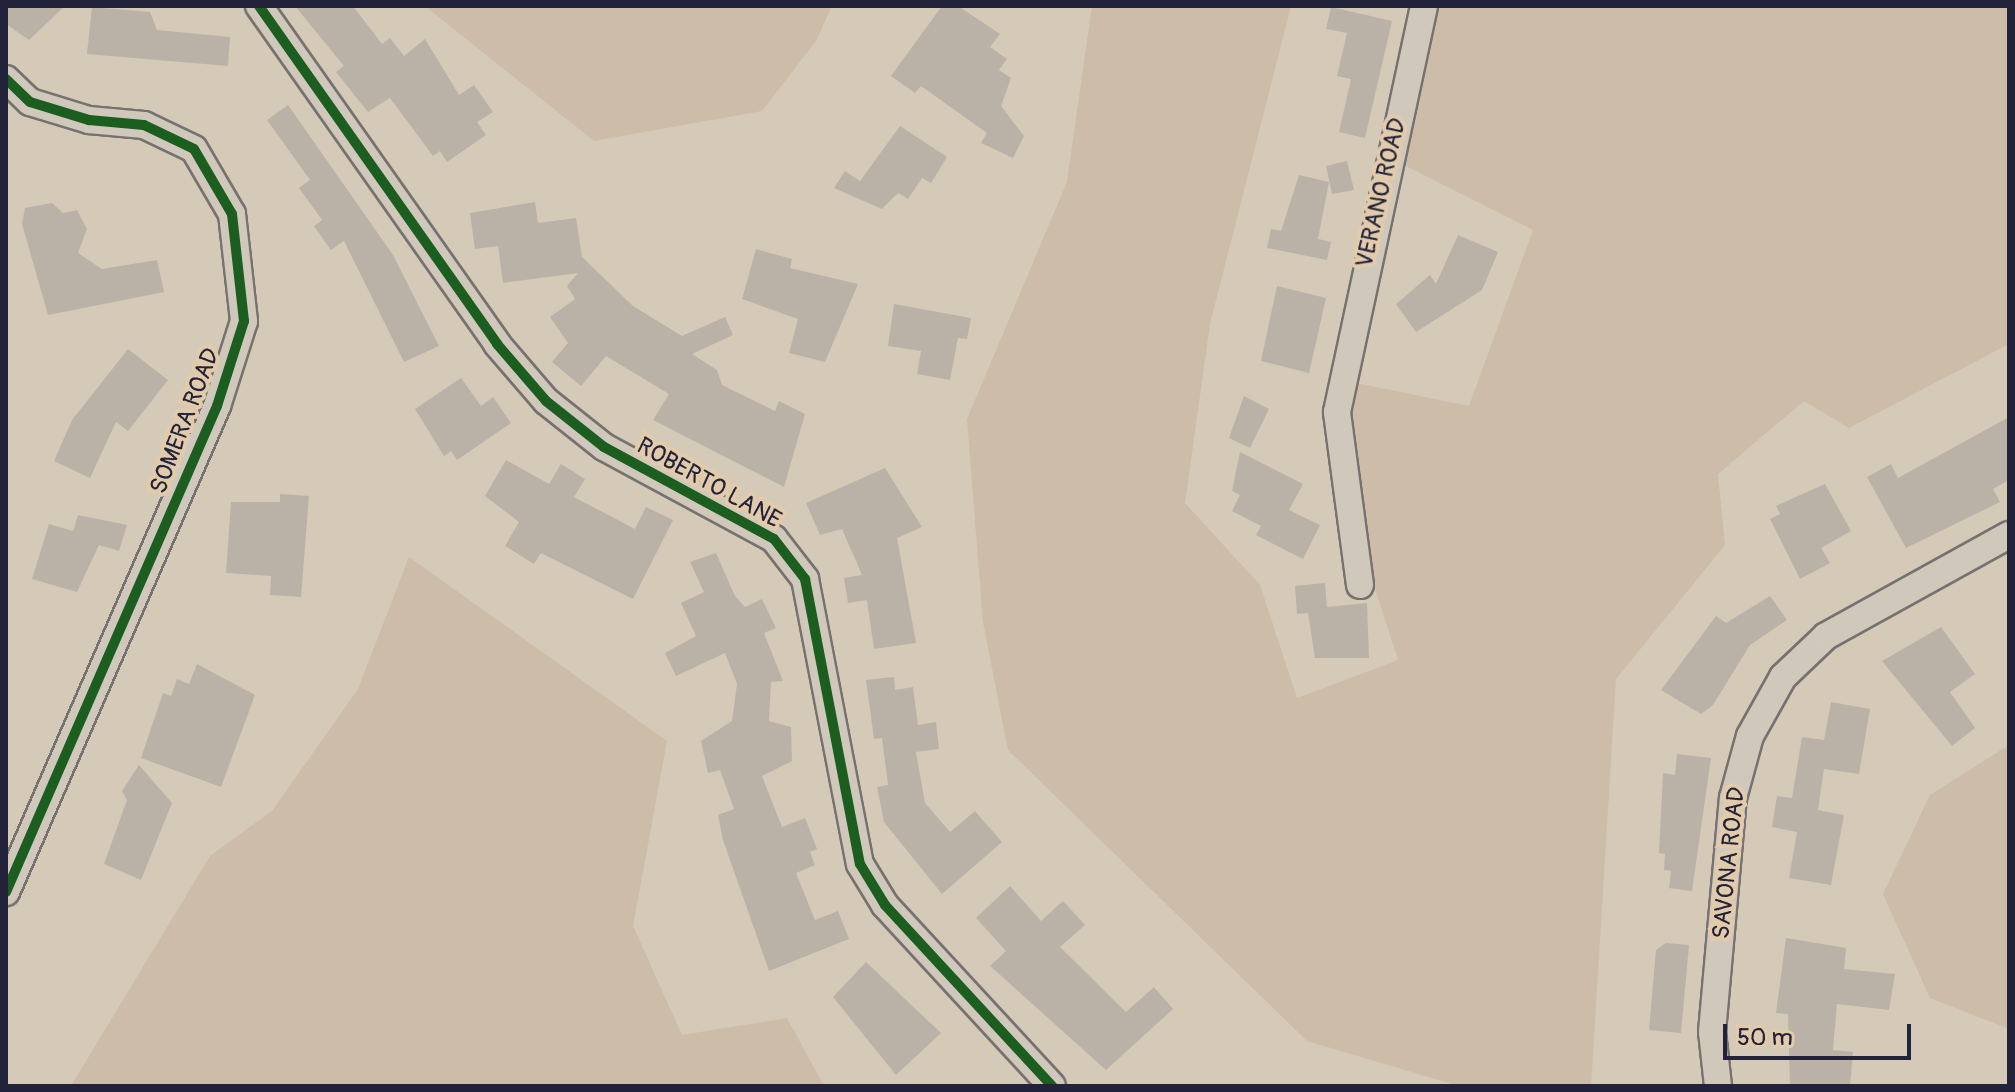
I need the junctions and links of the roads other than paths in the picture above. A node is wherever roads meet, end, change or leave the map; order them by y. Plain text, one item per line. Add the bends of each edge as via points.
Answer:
1 (259, 6) edge
2 (1424, 6) edge
3 (6, 79) edge
4 (2009, 535) edge
5 (1360, 585) dead end
6 (6, 892) edge
7 (1052, 1086) edge
8 (1718, 1086) edge

1 - 7 street, ROBERTO LANE via 497,344 546,401 604,447 774,539 805,579 860,864 885,905
2 - 5 street, VERANO ROAD via 1341,380 1340,467 1354,515
3 - 6 street, SOMERA ROAD via 30,102 89,120 144,125 194,149 232,214 244,321 217,406
4 - 8 street, SAVONA ROAD via 1826,636 1783,677 1750,736 1733,798 1712,1032

